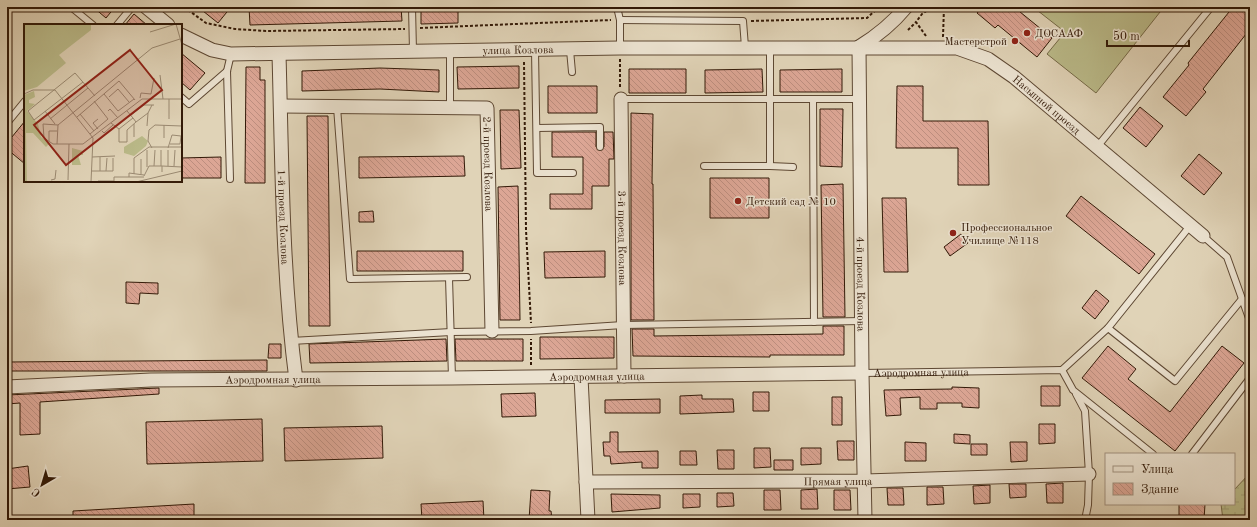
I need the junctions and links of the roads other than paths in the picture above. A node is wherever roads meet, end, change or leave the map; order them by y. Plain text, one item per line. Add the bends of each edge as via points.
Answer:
1 (71, 7) edge
2 (132, 7) edge
3 (146, 7) edge
4 (412, 7) edge
5 (617, 7) edge
6 (906, 7) edge
7 (1211, 7) edge
8 (620, 20) junction
9 (91, 24) edge
10 (118, 24) edge
11 (167, 24) edge
12 (182, 35) edge
13 (859, 47) junction
14 (620, 48) junction
15 (746, 48) junction
16 (770, 48) junction
17 (529, 50) junction
18 (570, 50) junction
19 (413, 52) junction
20 (450, 52) junction
21 (231, 54) junction
22 (279, 54) junction
23 (227, 71) junction
24 (572, 72) dead end
25 (182, 98) edge
26 (621, 99) joint
27 (813, 99) junction
28 (859, 99) junction
29 (771, 100) junction
30 (24, 102) edge
31 (281, 106) junction
32 (338, 107) junction
33 (450, 108) junction
34 (7, 123) edge
35 (537, 128) junction
36 (600, 147) dead end
37 (1097, 147) junction
38 (704, 166) dead end
39 (770, 166) junction
40 (793, 167) dead end
41 (573, 173) dead end
42 (230, 179) dead end
43 (1190, 226) junction
44 (1203, 236) joint
45 (467, 277) dead end
46 (448, 278) junction
47 (1242, 299) junction
48 (861, 321) junction
49 (814, 322) junction
50 (1250, 322) edge
51 (623, 325) junction
52 (1108, 328) junction
53 (492, 331) junction
54 (451, 332) junction
55 (291, 341) junction
56 (1062, 370) junction
57 (862, 372) junction
58 (624, 376) junction
59 (581, 377) junction
60 (452, 378) junction
61 (1250, 378) edge
62 (296, 380) junction
63 (7, 387) edge
64 (1073, 390) junction
65 (1152, 453) edge
66 (1193, 453) edge
67 (1089, 474) junction
68 (865, 481) junction
69 (586, 482) junction
70 (588, 520) edge
71 (865, 520) edge
72 (1085, 520) edge

1 - 9 lane
2 - 10 lane
3 - 11 street
4 - 19 lane
5 - 8 lane
6 - 13 street via 879,34
7 - 37 lane
8 - 14 lane
8 - 15 lane via 743,21
12 - 21 street, улица Козлова via 212,50
13 - 16 street, улица Козлова
13 - 28 street, 4-й проезд Козлова
13 - 37 street, Насыпной проезд via 957,48 988,59 1014,77
14 - 15 street, улица Козлова
14 - 18 street, улица Козлова
15 - 16 street, улица Козлова
16 - 29 lane
17 - 18 street, улица Козлова
17 - 20 street, улица Козлова
17 - 35 lane
18 - 24 lane
19 - 20 street, улица Козлова
19 - 22 street, улица Козлова
20 - 33 lane
21 - 22 street, улица Козлова
21 - 23 lane
22 - 31 street, 1-й проезд Козлова
23 - 25 lane via 189,104
23 - 42 lane
26 - 29 lane
26 - 51 street, 3-й проезд Козлова
27 - 28 lane
27 - 29 lane
27 - 49 lane
28 - 48 street, 4-й проезд Козлова
29 - 39 lane
30 - 34 lane
31 - 32 street, 2-й проезд Козлова
31 - 55 street, 1-й проезд Козлова via 285,252
32 - 33 street, 2-й проезд Козлова
32 - 46 lane via 350,280
33 - 53 street, 2-й проезд Козлова via 487,108
35 - 36 lane via 600,127
35 - 41 lane via 538,173
37 - 43 street, Насыпной проезд
38 - 39 lane
39 - 40 lane
43 - 44 street, Насыпной проезд
43 - 52 lane
44 - 47 lane via 1227,256
45 - 46 lane
46 - 54 lane
47 - 50 lane
47 - 52 lane via 1175,382
48 - 49 lane
48 - 57 street, 4-й проезд Козлова
49 - 51 lane
51 - 53 lane
51 - 58 street, 3-й проезд Козлова
52 - 56 lane
53 - 54 lane
54 - 55 lane
54 - 60 lane
55 - 62 street, 1-й проезд Козлова
56 - 57 lane, Аэродромная улица
56 - 64 lane
57 - 58 street, Аэродромная улица
57 - 68 street, 4-й проезд Козлова
58 - 59 street, Аэродромная улица
59 - 60 street, Аэродромная улица
59 - 69 street
60 - 62 street, Аэродромная улица
61 - 66 lane
62 - 63 street, Аэродромная улица via 151,380
64 - 65 lane
64 - 67 lane via 1085,411
67 - 68 street, Прямая улица
67 - 72 lane
68 - 69 street, Прямая улица
68 - 71 street, 4-й проезд Козлова
69 - 70 street

